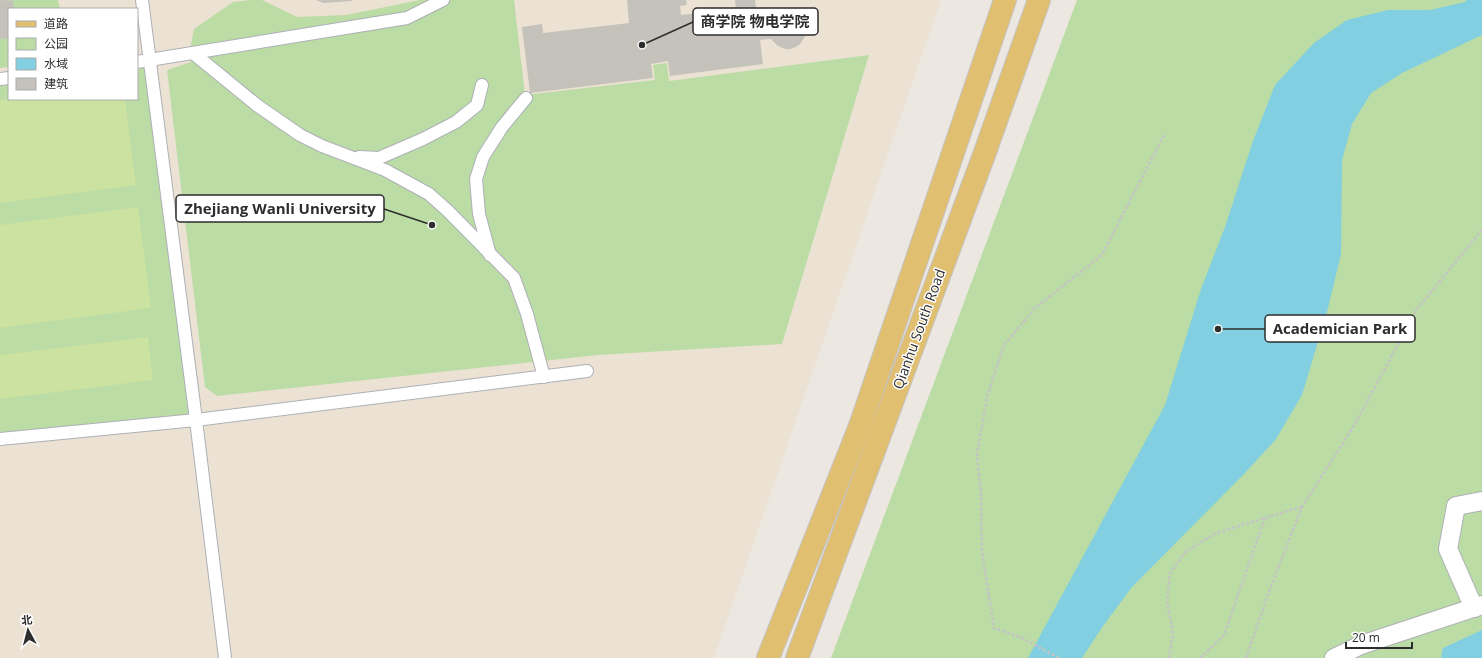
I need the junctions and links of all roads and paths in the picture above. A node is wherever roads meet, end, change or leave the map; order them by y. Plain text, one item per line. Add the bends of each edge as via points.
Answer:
1 (142, 0) edge
2 (443, 0) edge
3 (1005, 0) edge
4 (1039, 0) edge
5 (193, 53) junction
6 (150, 60) junction
7 (138, 62) edge
8 (482, 85) dead end
9 (526, 98) dead end
10 (1165, 134) dead end
11 (348, 156) junction
12 (1482, 230) edge
13 (491, 256) junction
14 (587, 371) dead end
15 (544, 377) junction
16 (196, 420) junction
17 (0, 439) edge
18 (1482, 502) edge
19 (1302, 506) junction
20 (1265, 518) junction
21 (1478, 606) edge
22 (225, 658) edge
23 (768, 658) edge
24 (797, 658) edge
25 (1059, 658) edge
26 (1169, 658) edge
27 (1200, 658) edge
28 (1246, 658) edge
29 (1334, 658) edge

1 - 6 lane
2 - 5 lane via 407,18
3 - 23 main road, Qianhu South Road via 860,426
4 - 24 main road, Qianhu South Road
5 - 6 lane
5 - 11 lane via 300,135
6 - 7 lane
6 - 16 lane
8 - 11 lane via 477,105 456,122 379,158
9 - 13 lane via 502,127 483,157 476,179 479,214
10 - 25 path via 1102,255 1036,308 1004,345 987,397 977,456 981,494 982,553 994,628 1022,638
11 - 13 lane via 385,170 429,194
12 - 19 path via 1417,309 1355,424
13 - 15 lane via 514,278 527,314
14 - 15 lane
15 - 16 lane
16 - 17 lane
16 - 22 lane
18 - 21 street via 1456,506 1448,549
19 - 20 path
19 - 28 path
20 - 26 path via 1216,533 1185,552 1170,573 1167,602 1173,634
20 - 27 path via 1224,635
21 - 29 street via 1361,644

